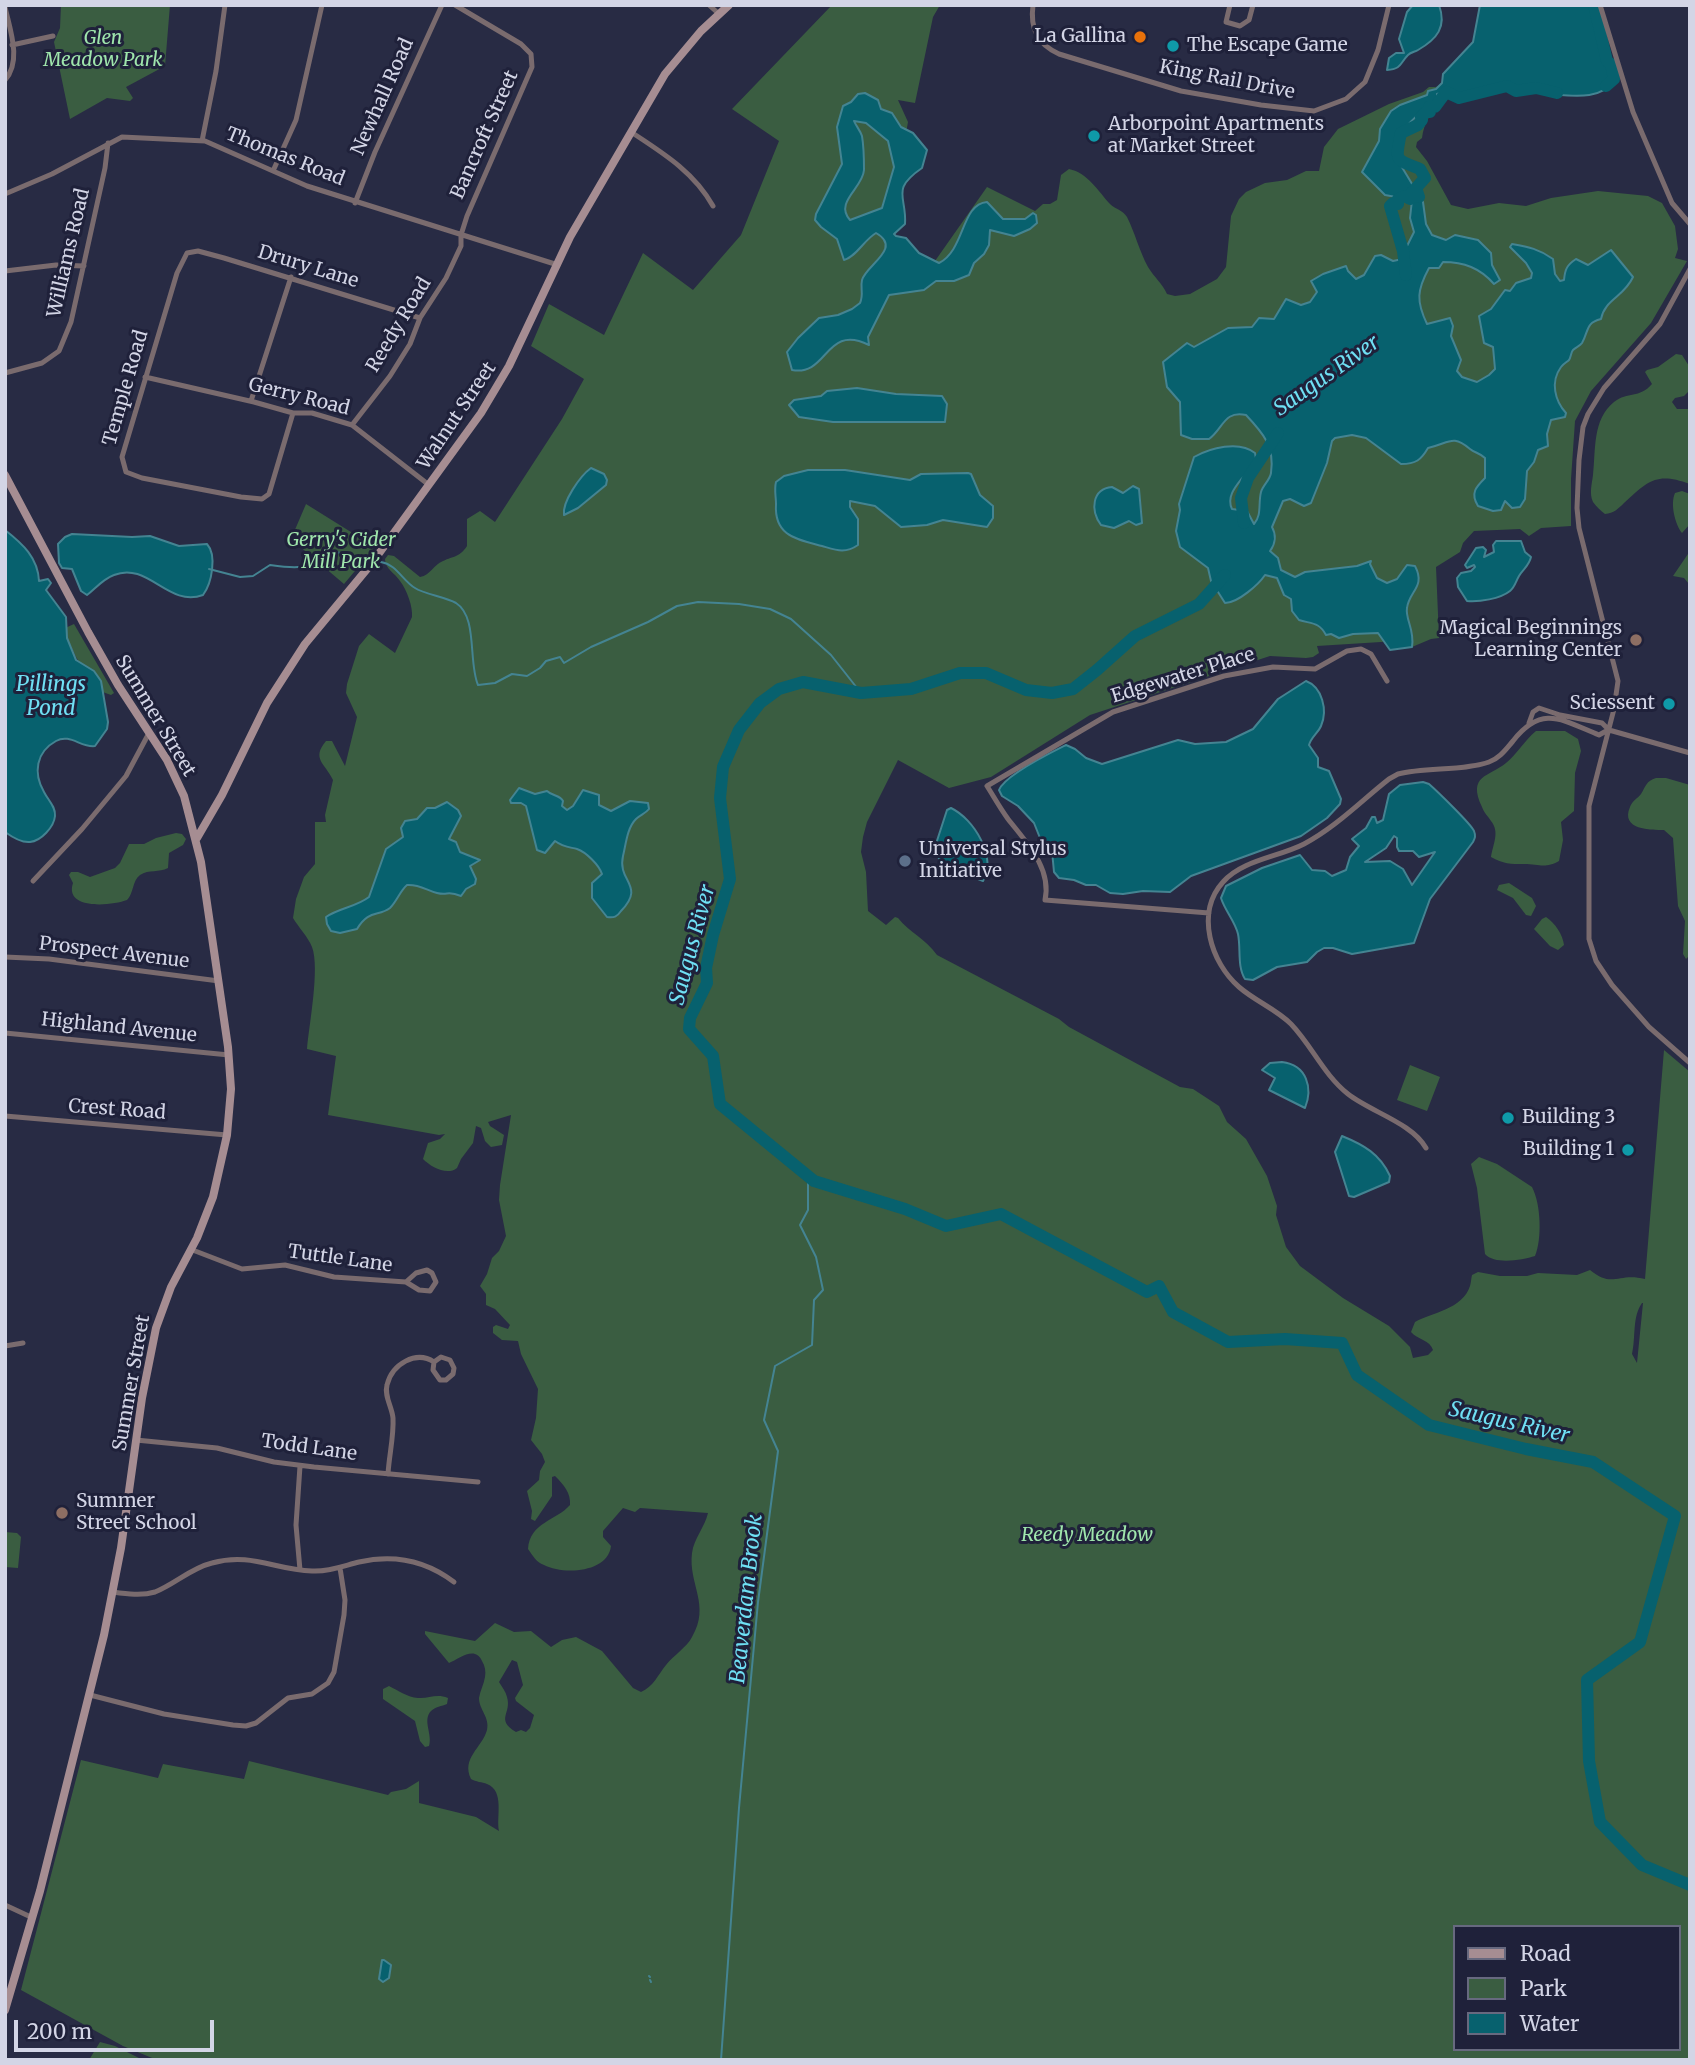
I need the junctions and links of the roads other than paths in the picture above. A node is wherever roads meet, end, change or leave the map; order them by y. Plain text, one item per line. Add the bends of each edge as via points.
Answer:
1 (225, 5) edge
2 (322, 5) edge
3 (442, 5) edge
4 (456, 5) edge
5 (709, 5) edge
6 (729, 5) edge
7 (1033, 5) edge
8 (1230, 5) edge
9 (1253, 5) edge
10 (1389, 5) edge
11 (1600, 5) edge
12 (5, 7) edge
13 (465, 8) edge
14 (719, 15) junction
15 (53, 36) dead end
16 (12, 45) junction
17 (5, 80) edge
18 (631, 132) junction
19 (202, 141) junction
20 (108, 143) junction
21 (273, 171) junction
22 (5, 194) edge
23 (355, 203) junction
24 (713, 206) dead end
25 (1690, 224) edge
26 (461, 235) junction
27 (187, 253) joint
28 (558, 265) junction
29 (84, 266) junction
30 (1690, 269) edge
31 (5, 271) edge
32 (291, 277) junction
33 (420, 318) junction
34 (5, 373) edge
35 (145, 377) junction
36 (251, 401) junction
37 (293, 413) junction
38 (352, 425) junction
39 (5, 475) edge
40 (429, 485) junction
41 (1387, 681) dead end
42 (1529, 723) junction
43 (1609, 730) junction
44 (149, 733) junction
45 (1690, 753) edge
46 (197, 838) junction
47 (33, 881) dead end
48 (1209, 913) junction
49 (5, 957) edge
50 (219, 981) junction
51 (5, 1033) edge
52 (229, 1055) junction
53 (1690, 1063) edge
54 (5, 1116) edge
55 (227, 1135) junction
56 (1426, 1149) dead end
57 (190, 1249) junction
58 (406, 1282) junction
59 (23, 1343) dead end
60 (5, 1346) edge
61 (434, 1362) junction
62 (136, 1440) junction
63 (300, 1466) junction
64 (388, 1474) junction
65 (478, 1482) dead end
66 (340, 1568) junction
67 (300, 1570) junction
68 (454, 1582) dead end
69 (113, 1592) junction
70 (90, 1695) junction
71 (5, 1905) edge
72 (33, 1918) junction
73 (5, 2010) edge

1 - 19 street
2 - 21 street via 296,120
3 - 23 street, Newhall Road
4 - 13 street, Bancroft Street
5 - 14 street
6 - 14 main road, Walnut Street
7 - 10 street, King Rail Drive via 1032,27 1037,37 1059,54 1181,91 1314,111 1346,99 1365,82
8 - 9 street via 1226,22 1240,26 1249,20
11 - 25 street via 1633,112 1672,203
12 - 16 street
13 - 26 street, Bancroft Street via 521,44 533,61
14 - 18 main road, Walnut Street via 665,74
15 - 16 street
16 - 17 street via 15,59
18 - 24 street via 682,167
18 - 28 main road, Walnut Street
19 - 20 street, Thomas Road via 122,137
19 - 21 street, Thomas Road
20 - 22 street, Thomas Road
20 - 29 street, Williams Road
21 - 23 street, Thomas Road
23 - 26 street, Thomas Road
26 - 28 street, Thomas Road
26 - 33 street, Reedy Road via 461,246 446,278
27 - 32 street, Drury Lane via 198,251
27 - 35 street, Temple Road
28 - 40 main road, Walnut Street via 509,366
29 - 31 street
29 - 34 street, Williams Road via 59,351 42,363
30 - 43 street via 1660,324 1596,398 1583,427 1577,513 1617,674
32 - 33 street, Drury Lane
32 - 36 street
33 - 38 street, Reedy Road via 390,376
35 - 36 street, Gerry Road
35 - 37 street, Temple Road via 122,457 126,472 142,478 262,499 269,494
36 - 37 street, Gerry Road
37 - 38 street, Gerry Road
38 - 40 street, Gerry Road
39 - 44 main road, Summer Street via 100,654
40 - 46 main road, Walnut Street via 299,654 267,703
41 - 48 street, Edgewater Place via 1371,654 1361,649 1315,668 1273,667 1224,676 1113,712 987,786 1035,853 1048,891 1045,900
42 - 43 street via 1550,718 1599,735
42 - 43 street via 1539,708 1602,723
42 - 48 street via 1493,760 1389,779 1304,844 1244,867 1224,880
43 - 45 street
43 - 53 street via 1589,806 1589,939 1612,985
44 - 46 main road, Summer Street via 180,785
44 - 47 street via 127,776
46 - 50 main road, Summer Street
48 - 56 street via 1214,950 1230,978 1289,1022 1342,1089 1413,1133
49 - 50 street, Prospect Avenue
50 - 52 main road, Summer Street
51 - 52 street, Highland Avenue
52 - 55 main road, Summer Street
54 - 55 street, Crest Road
55 - 57 main road, Summer Street via 213,1198
57 - 58 street, Tuttle Lane via 242,1269 285,1265 334,1277
57 - 62 main road, Summer Street via 156,1328
58 - 58 street, Tuttle Lane via 427,1270 436,1282 429,1291
59 - 60 street
61 - 61 street via 440,1380 453,1374 450,1360 441,1357
61 - 64 street via 412,1358 390,1377 386,1391 393,1422
62 - 63 street, Todd Lane via 217,1448
62 - 69 main road, Summer Street
63 - 64 street, Todd Lane
63 - 67 street via 296,1525
64 - 65 street, Todd Lane
66 - 67 street
66 - 68 street via 370,1560 401,1559 438,1570
66 - 70 street via 345,1600 334,1673 312,1694 288,1698 256,1723 233,1725 164,1714
67 - 69 street via 257,1560 226,1560 196,1569 153,1592
69 - 70 main road, Summer Street
70 - 72 main road, Summer Street
71 - 72 street
72 - 73 main road, Summer Street

